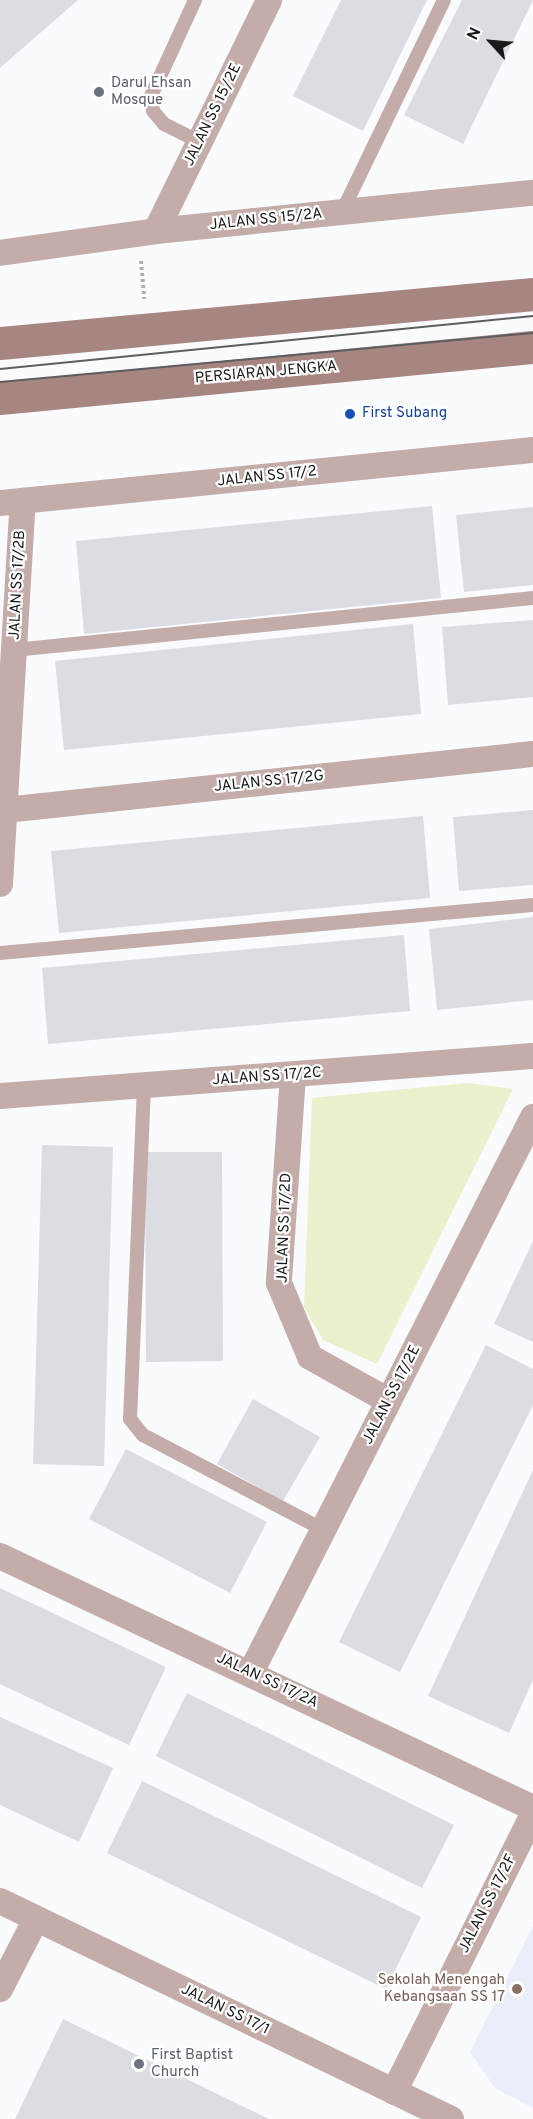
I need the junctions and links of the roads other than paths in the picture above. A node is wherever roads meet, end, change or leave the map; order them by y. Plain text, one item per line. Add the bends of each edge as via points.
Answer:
1 (195, 0) edge
2 (269, 0) edge
3 (444, 0) edge
4 (200, 142) junction
5 (531, 186) edge
6 (342, 212) junction
7 (148, 232) junction
8 (0, 253) edge
9 (533, 294) edge
10 (0, 343) edge
11 (533, 348) edge
12 (0, 398) edge
13 (533, 450) edge
14 (12, 502) edge
15 (533, 598) edge
16 (14, 650) junction
17 (6, 677) edge
18 (533, 754) edge
19 (4, 810) junction
20 (0, 884) edge
21 (533, 905) edge
22 (0, 953) edge
23 (533, 1056) edge
24 (293, 1075) junction
25 (144, 1086) junction
26 (0, 1096) edge
27 (533, 1117) edge
28 (389, 1401) junction
29 (324, 1530) junction
30 (0, 1556) edge
31 (250, 1674) junction
32 (533, 1808) edge
33 (533, 1814) edge
34 (0, 1901) edge
35 (36, 1919) junction
36 (0, 1989) edge
37 (394, 2092) junction
38 (451, 2119) edge

1 - 4 lane via 151,96 153,111 164,124
2 - 4 street, JALAN SS 15/2E
3 - 6 lane
4 - 7 street, JALAN SS 15/2E
5 - 6 street, JALAN SS 15/2A
6 - 7 street, JALAN SS 15/2A
7 - 8 street, JALAN SS 15/2A
9 - 10 main road
11 - 12 main road, PERSIARAN JENGKA
13 - 14 street, JALAN SS 17/2
14 - 16 street, JALAN SS 17/2B
15 - 16 lane
16 - 17 street, JALAN SS 17/2B
17 - 19 street, JALAN SS 17/2B
18 - 19 street, JALAN SS 17/2G
19 - 20 street, JALAN SS 17/2B
21 - 22 lane
23 - 24 street, JALAN SS 17/2C
24 - 25 street, JALAN SS 17/2C
24 - 28 street, JALAN SS 17/2D via 279,1283 310,1357
25 - 26 street, JALAN SS 17/2C
25 - 29 lane via 130,1419 142,1435
27 - 28 street, JALAN SS 17/2E
28 - 29 street, JALAN SS 17/2E
29 - 31 street, JALAN SS 17/2E
30 - 31 street, JALAN SS 17/2A
31 - 32 street, JALAN SS 17/2A
33 - 37 street, JALAN SS 17/2F
34 - 35 street, JALAN SS 17/1
35 - 36 street
35 - 37 street, JALAN SS 17/1
37 - 38 street, JALAN SS 17/1

